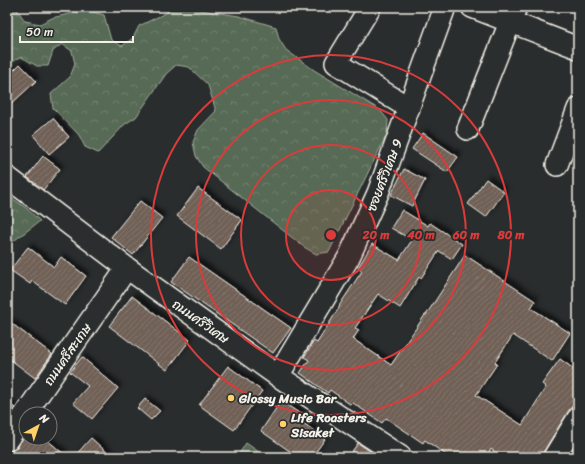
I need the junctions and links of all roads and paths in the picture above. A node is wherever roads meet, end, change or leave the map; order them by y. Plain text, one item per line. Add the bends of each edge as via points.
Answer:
1 (370, 7) edge
2 (445, 7) edge
3 (472, 7) edge
4 (513, 14) edge
5 (578, 48) edge
6 (409, 108) junction
7 (578, 109) edge
8 (468, 129) dead end
9 (557, 165) dead end
10 (7, 177) edge
11 (127, 268) junction
12 (278, 376) junction
13 (578, 418) edge
14 (7, 440) edge
15 (401, 457) edge
16 (554, 457) edge

1 - 6 street via 336,63
2 - 6 street, ซอยศรีวิเศษ 9
3 - 4 street
4 - 5 street
4 - 8 street
6 - 12 street, ซอยศรีวิเศษ 9 via 378,193 349,257
7 - 9 street
10 - 11 street, ถนนศรีวิเศษ
11 - 12 street, ถนนศรีวิเศษ
11 - 14 street, ถนนศรีสะเกษ
12 - 15 street, ถนนศรีวิเศษ
13 - 16 street

